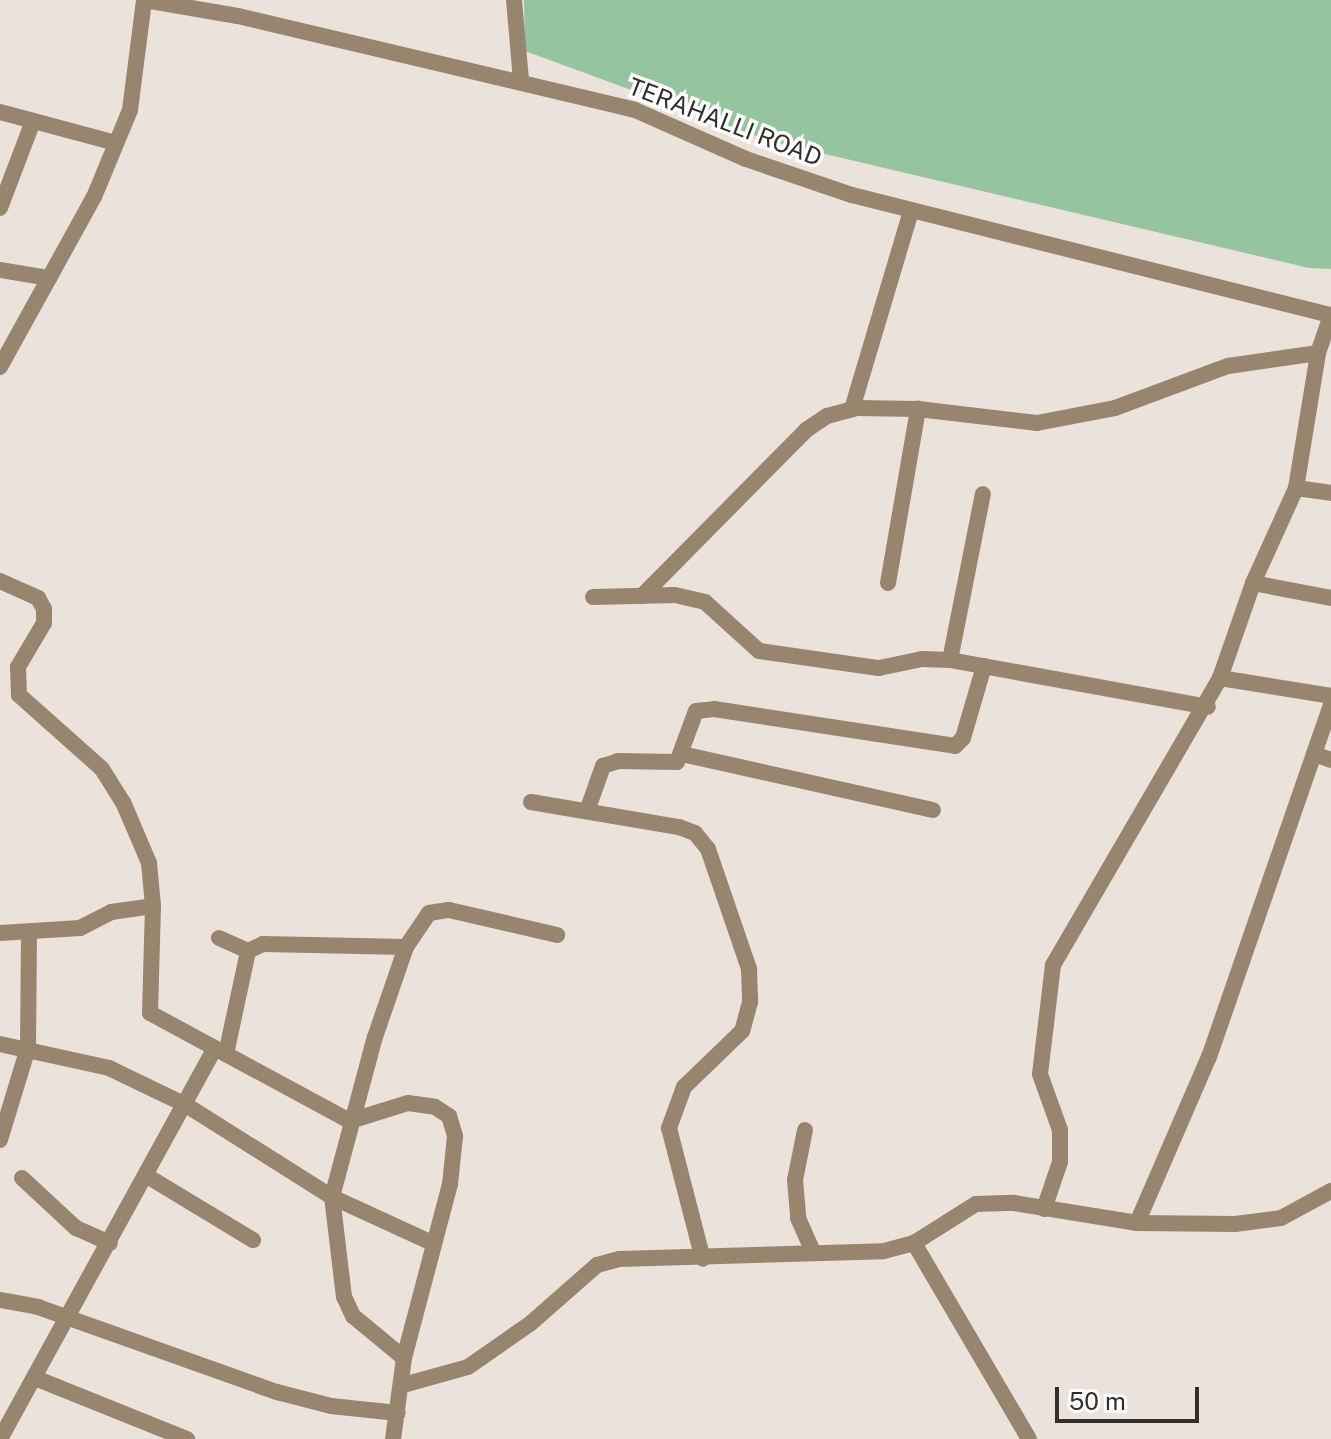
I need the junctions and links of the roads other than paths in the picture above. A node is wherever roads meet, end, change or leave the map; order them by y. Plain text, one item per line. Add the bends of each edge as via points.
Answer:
1 (144, 0) edge
2 (514, 0) edge
3 (521, 80) junction
4 (0, 112) edge
5 (33, 121) junction
6 (116, 143) junction
7 (0, 208) edge
8 (911, 211) junction
9 (0, 270) edge
10 (49, 278) junction
11 (1331, 316) edge
12 (1318, 353) junction
13 (0, 367) edge
14 (852, 409) junction
15 (918, 409) junction
16 (1296, 488) junction
17 (1331, 493) edge
18 (983, 494) dead end
19 (0, 581) edge
20 (888, 583) dead end
21 (1253, 583) junction
22 (642, 596) junction
23 (593, 597) dead end
24 (1331, 598) edge
25 (950, 660) junction
26 (984, 666) junction
27 (1220, 678) junction
28 (1331, 696) edge
29 (1331, 704) edge
30 (1208, 707) junction
31 (682, 754) junction
32 (1314, 754) junction
33 (1331, 760) edge
34 (531, 802) dead end
35 (933, 810) dead end
36 (587, 811) junction
37 (153, 906) junction
38 (29, 932) junction
39 (0, 933) edge
40 (557, 935) dead end
41 (219, 938) dead end
42 (406, 947) junction
43 (248, 951) junction
44 (0, 1044) edge
45 (28, 1048) junction
46 (221, 1051) junction
47 (186, 1105) junction
48 (350, 1121) junction
49 (805, 1130) dead end
50 (0, 1140) edge
51 (147, 1176) junction
52 (22, 1178) dead end
53 (1331, 1191) edge
54 (332, 1197) junction
55 (1044, 1209) junction
56 (1137, 1223) junction
57 (253, 1240) dead end
58 (110, 1243) junction
59 (914, 1243) junction
60 (434, 1244) junction
61 (813, 1251) junction
62 (703, 1259) junction
63 (0, 1300) edge
64 (69, 1318) junction
65 (404, 1358) junction
66 (35, 1378) junction
67 (403, 1385) junction
68 (398, 1413) junction
69 (0, 1439) edge
70 (187, 1439) edge
71 (393, 1439) edge
72 (1029, 1439) edge

1 - 3 street, TERAHALLI ROAD
1 - 6 street via 130,110
2 - 3 street
3 - 8 street, TERAHALLI ROAD via 635,110 746,159
4 - 5 street
5 - 6 street
5 - 7 street
6 - 10 street via 94,197
8 - 11 street, TERAHALLI ROAD
8 - 14 street
9 - 10 street
10 - 13 street
11 - 12 street
12 - 15 street via 1228,366 1115,408 1037,423
12 - 16 street
14 - 15 street
14 - 22 street via 827,416 806,430
15 - 20 street
16 - 17 street
16 - 21 street
18 - 25 street
19 - 37 street via 38,598 44,609 44,623 18,667 19,695 109,780 149,863
21 - 24 street
21 - 27 street
22 - 23 street
22 - 25 street via 675,595 705,602 759,651 879,668 922,659
25 - 26 street
26 - 30 street
26 - 31 street via 963,738 955,746 714,709 696,711
27 - 28 street
27 - 30 street
29 - 32 street
30 - 55 street via 1053,965 1040,1074 1060,1130 1060,1162
31 - 35 street
31 - 36 street via 668,764 618,761 603,766
32 - 33 street
32 - 56 street via 1209,1057
34 - 36 street
36 - 62 street via 695,833 708,849 749,969 750,1002 742,1031 684,1087 669,1128
37 - 38 street via 111,912 80,928
37 - 46 street via 150,1013
38 - 39 street
38 - 45 street
40 - 42 street via 449,910 429,913
41 - 43 street
42 - 43 street via 263,944
42 - 48 street
43 - 46 street
44 - 45 street
45 - 47 street via 109,1068
45 - 50 street
46 - 47 street
46 - 48 street
47 - 51 street
47 - 54 street
48 - 54 street
48 - 60 street via 408,1103 435,1107 449,1116 455,1136 450,1184
49 - 61 street via 795,1180 798,1218
51 - 57 street
51 - 58 street
52 - 58 street via 76,1228
53 - 56 street via 1281,1218 1235,1224
54 - 60 street
54 - 65 street via 344,1297 353,1316
55 - 56 street
55 - 59 street via 976,1204
58 - 64 street
59 - 61 street via 872,1252
59 - 72 street
60 - 65 street
61 - 62 street
62 - 67 street via 643,1257 597,1265 531,1323 468,1367
63 - 64 street
64 - 66 street
64 - 68 street via 277,1392 331,1406
65 - 67 street
66 - 69 street
66 - 70 street
67 - 68 street
68 - 71 street

